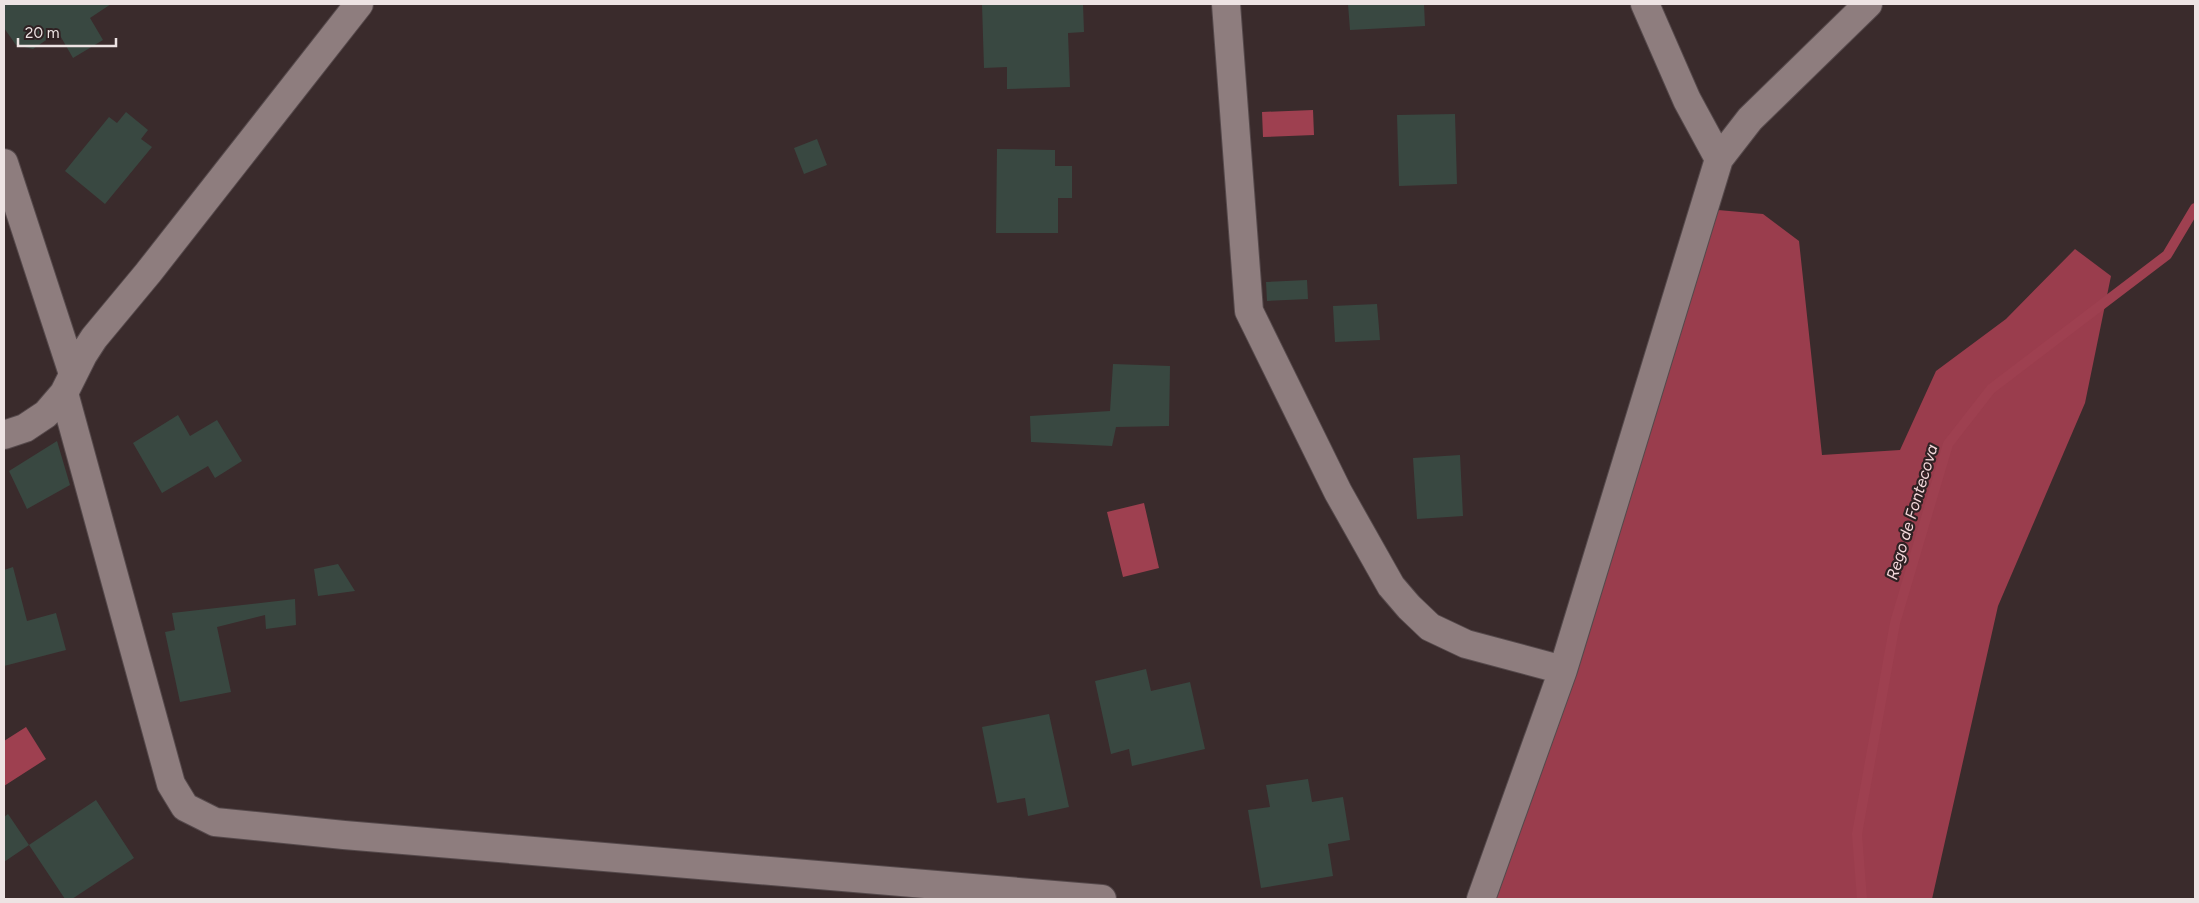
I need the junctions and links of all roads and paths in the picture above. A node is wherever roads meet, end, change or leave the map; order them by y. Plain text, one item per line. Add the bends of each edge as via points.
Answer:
1 (359, 4) edge
2 (1226, 4) edge
3 (1645, 4) edge
4 (1868, 4) edge
5 (1719, 159) junction
6 (4, 163) edge
7 (69, 384) junction
8 (4, 435) edge
9 (1563, 670) junction
10 (1102, 899) edge
11 (1481, 899) edge

1 - 7 street via 94,338
2 - 9 street via 1249,311 1338,492 1391,586 1430,626 1466,644
3 - 5 street via 1687,100
4 - 5 street via 1750,119
5 - 9 street
6 - 7 street
7 - 8 street via 46,414 25,428
7 - 10 street via 171,784 185,807 200,815 215,822 344,835
9 - 11 street

